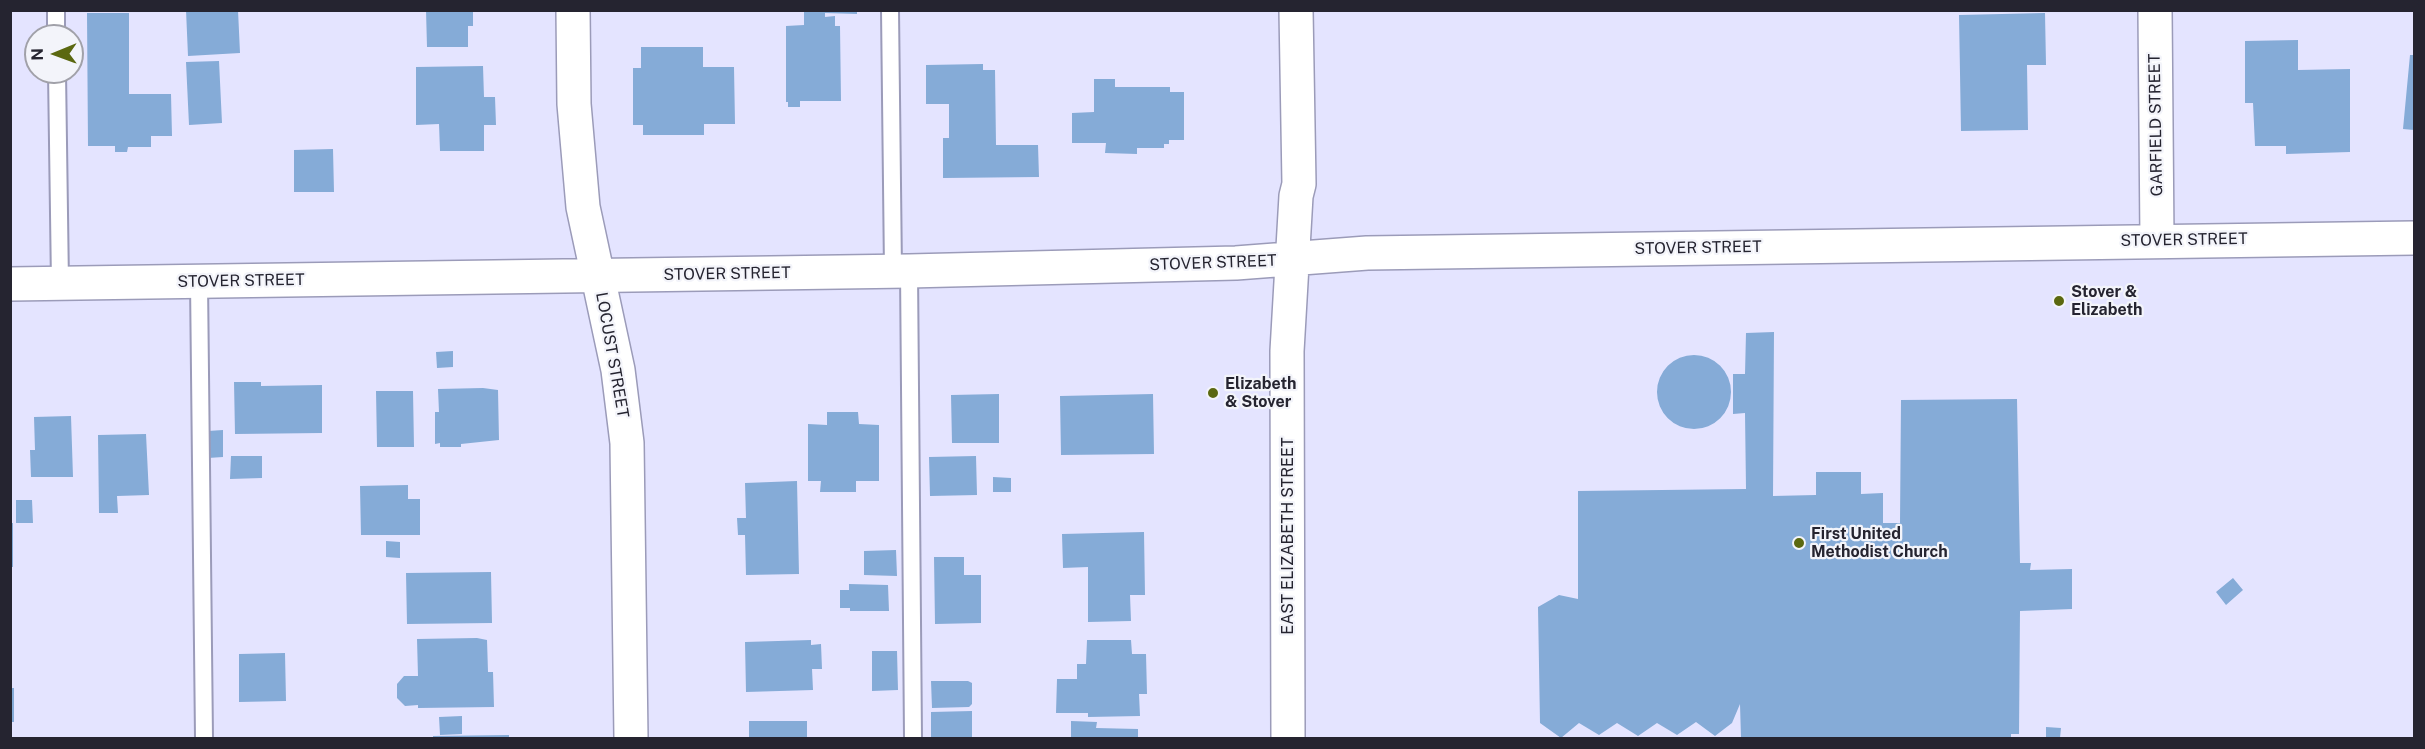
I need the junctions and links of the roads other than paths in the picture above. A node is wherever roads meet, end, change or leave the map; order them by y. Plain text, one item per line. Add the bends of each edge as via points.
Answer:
1 (573, 10) edge
2 (890, 10) edge
3 (1296, 10) edge
4 (2155, 10) edge
5 (57, 84) edge
6 (2415, 238) edge
7 (2157, 240) junction
8 (1294, 260) junction
9 (901, 271) junction
10 (598, 277) junction
11 (199, 282) junction
12 (10, 284) edge
13 (60, 284) junction
14 (204, 738) edge
15 (631, 738) edge
16 (913, 738) edge
17 (1288, 738) edge

1 - 10 street, LOCUST STREET via 574,104 583,207
2 - 9 lane
3 - 8 street, EAST ELIZABETH STREET via 1299,184
4 - 7 street, GARFIELD STREET
5 - 13 lane
6 - 7 street, STOVER STREET
7 - 8 street, STOVER STREET via 1367,253
8 - 9 street, STOVER STREET
8 - 17 street, EAST ELIZABETH STREET via 1287,351
9 - 10 street, STOVER STREET
9 - 16 lane
10 - 11 street, STOVER STREET
10 - 15 street, LOCUST STREET via 618,370 627,443
11 - 13 street, STOVER STREET
11 - 14 lane
12 - 13 street, STOVER STREET

